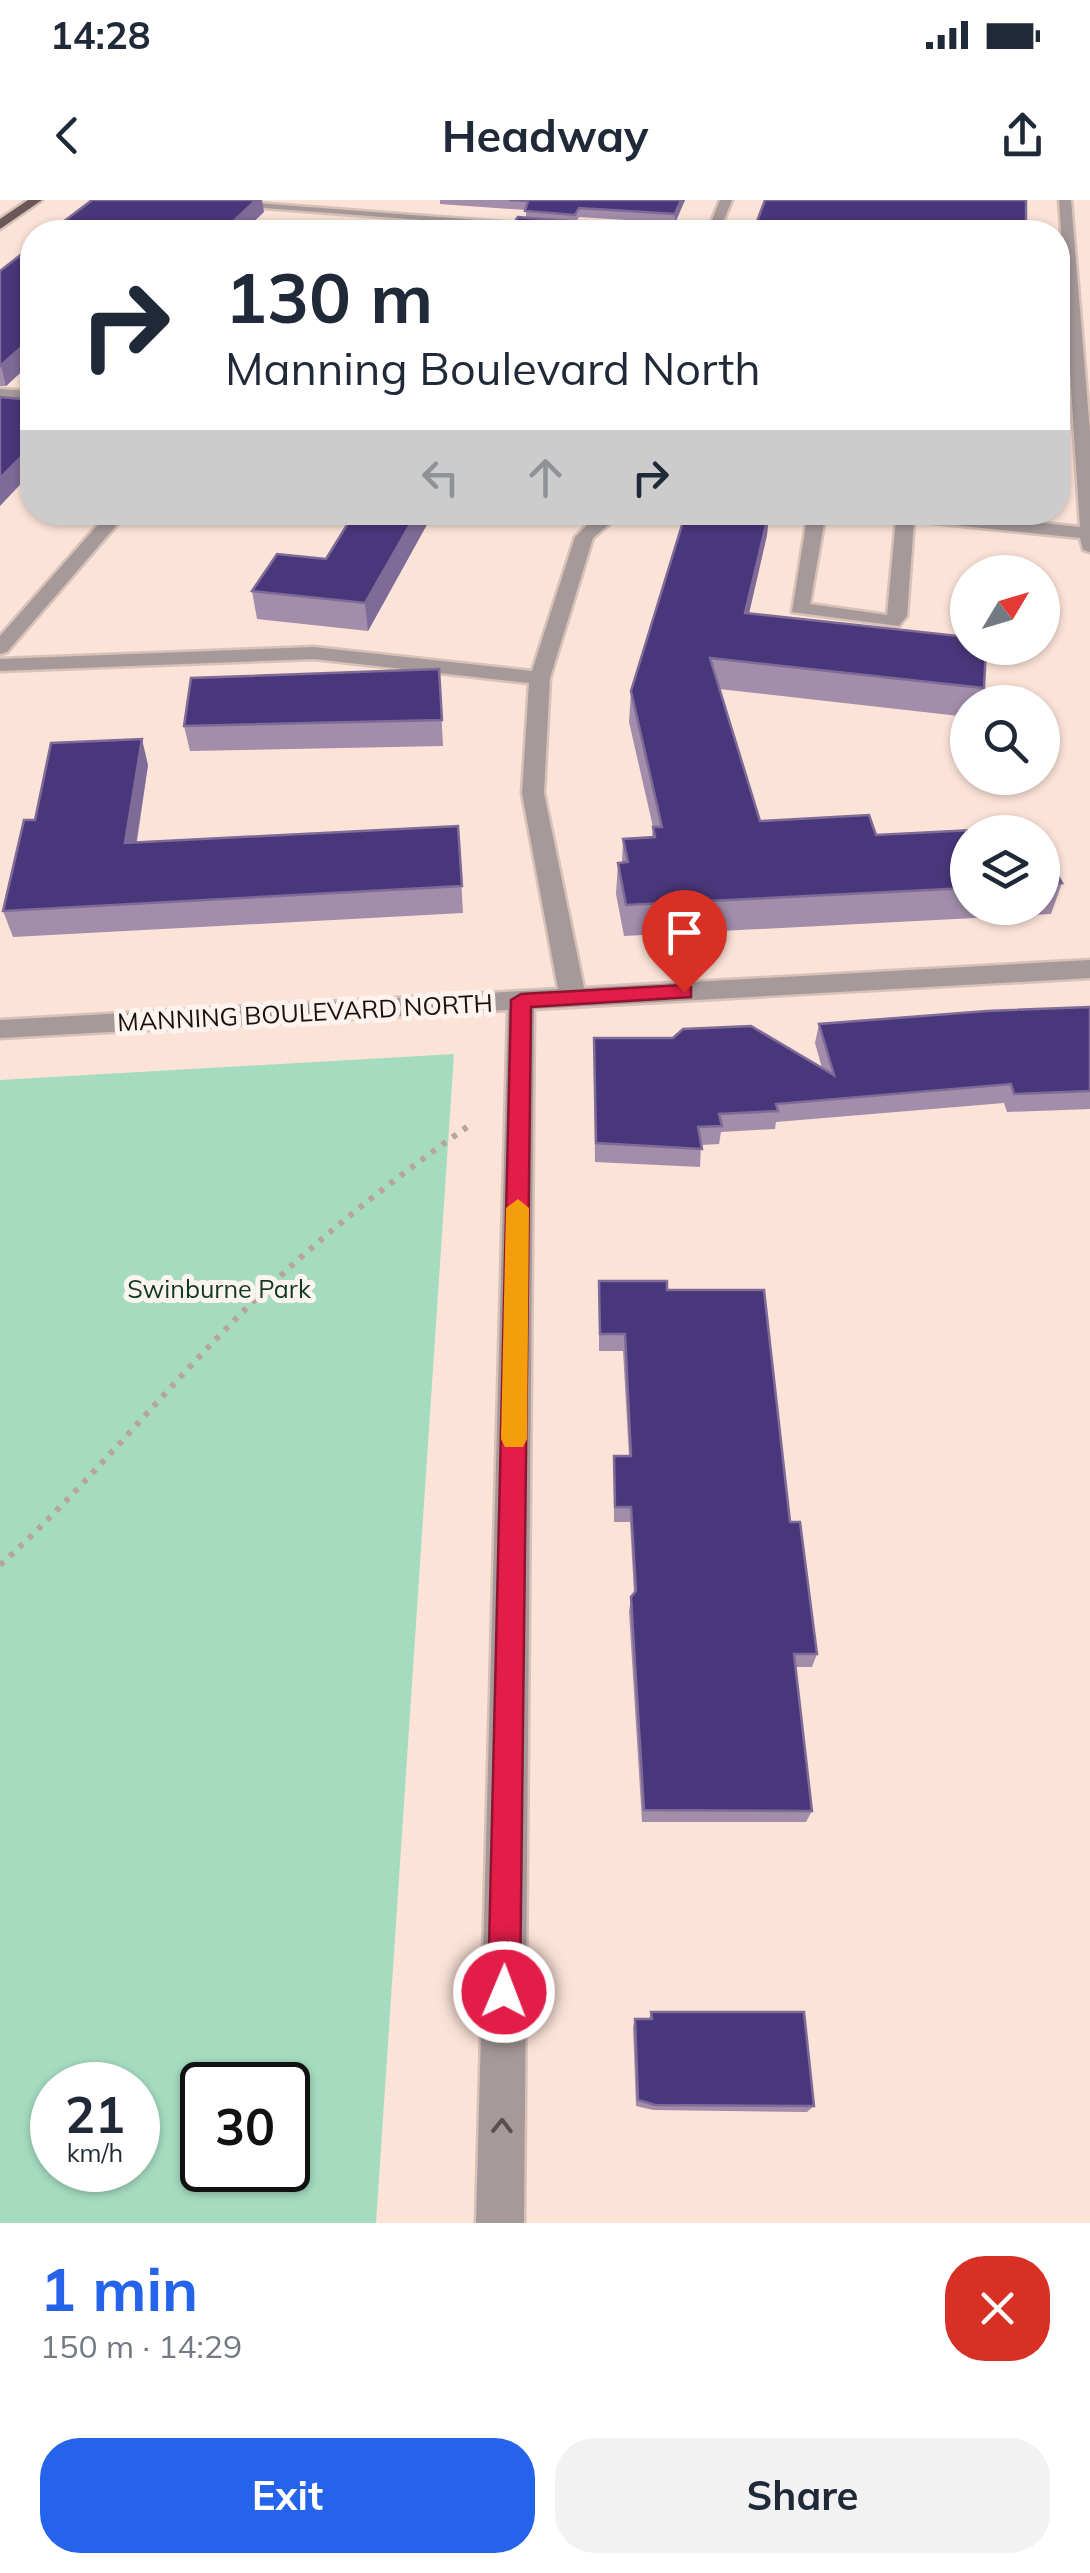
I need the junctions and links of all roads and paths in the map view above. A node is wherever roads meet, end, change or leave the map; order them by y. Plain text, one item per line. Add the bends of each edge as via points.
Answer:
1 (36, 200) edge
2 (166, 200) edge
3 (391, 200) edge
4 (378, 214) junction
5 (373, 220) edge
6 (461, 220) edge
7 (0, 225) edge
8 (1070, 309) edge
9 (1070, 367) edge
10 (1078, 368) junction
11 (1089, 508) edge
12 (108, 525) edge
13 (593, 525) edge
14 (815, 525) edge
15 (905, 525) edge
16 (1012, 525) edge
17 (1089, 533) edge
18 (1090, 546) edge
19 (0, 648) edge
20 (0, 665) edge
21 (540, 678) junction
22 (1090, 969) edge
23 (573, 998) junction
24 (521, 1000) junction
25 (0, 1029) edge
26 (467, 1126) dead end
27 (0, 1564) edge
28 (500, 2223) edge

1 - 7 main road
2 - 4 street
3 - 4 street
4 - 5 street
4 - 6 street
8 - 10 street
9 - 10 street
10 - 11 street
11 - 17 street
12 - 19 street
13 - 21 street
14 - 15 street via 799,608 892,622
16 - 17 street
17 - 18 street
20 - 21 street via 314,652
21 - 23 street via 535,817
22 - 23 street, MANNING BOULEVARD NORTH
23 - 24 street, MANNING BOULEVARD NORTH
24 - 25 street, MANNING BOULEVARD NORTH
28 -> 24 street
26 - 27 path via 297,1258 84,1488

